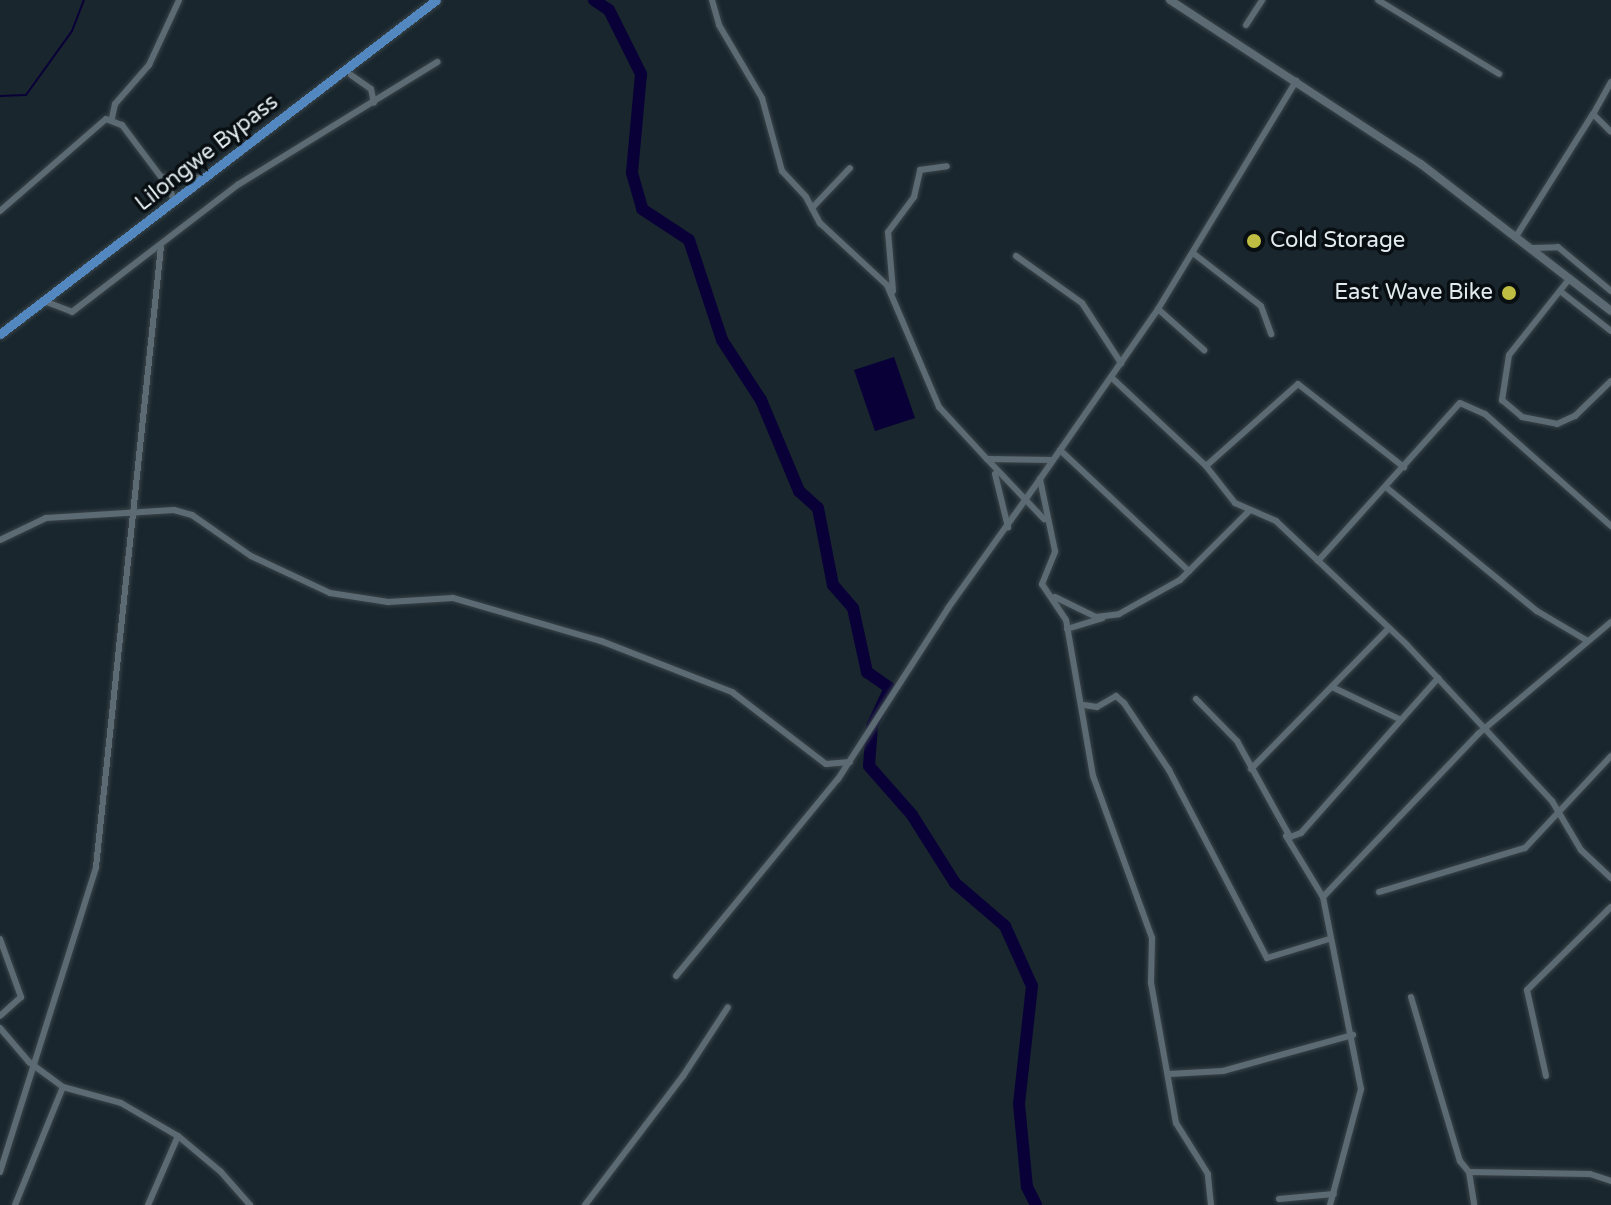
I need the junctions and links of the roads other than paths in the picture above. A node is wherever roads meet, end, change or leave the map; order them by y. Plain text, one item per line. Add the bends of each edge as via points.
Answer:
1 (179, 0) edge
2 (436, 0) edge
3 (712, 0) edge
4 (1170, 0) edge
5 (1262, 0) edge
6 (1378, 0) edge
7 (1246, 25) dead end
8 (437, 62) dead end
9 (1499, 74) dead end
10 (351, 75) dead end
11 (1296, 81) junction
12 (1611, 82) edge
13 (374, 104) junction
14 (1593, 114) junction
15 (112, 118) junction
16 (1611, 132) edge
17 (947, 166) dead end
18 (850, 168) dead end
19 (166, 178) junction
20 (204, 178) junction
21 (174, 202) junction
22 (812, 208) junction
23 (0, 211) edge
24 (1517, 235) junction
25 (161, 247) junction
26 (1533, 248) junction
27 (1193, 253) junction
28 (1016, 256) dead end
29 (1570, 278) junction
30 (1560, 291) junction
31 (1611, 291) edge
32 (894, 295) junction
33 (44, 301) junction
34 (1158, 309) junction
35 (1611, 311) edge
36 (1611, 331) edge
37 (0, 334) edge
38 (1271, 334) dead end
39 (1204, 350) dead end
40 (1121, 363) junction
41 (1111, 377) junction
42 (1611, 381) edge
43 (1060, 450) junction
44 (987, 459) junction
45 (1052, 460) junction
46 (1206, 466) junction
47 (1404, 467) junction
48 (993, 471) junction
49 (1040, 479) junction
50 (1387, 488) junction
51 (1024, 503) junction
52 (1249, 511) junction
53 (134, 514) junction
54 (1045, 520) junction
55 (1611, 526) edge
56 (1008, 527) junction
57 (0, 540) edge
58 (1318, 561) junction
59 (1189, 571) junction
60 (1050, 594) junction
61 (1105, 617) junction
62 (1611, 622) edge
63 (1389, 628) junction
64 (1067, 629) junction
65 (1586, 640) junction
66 (1438, 678) junction
67 (1332, 687) junction
68 (1196, 699) dead end
69 (1084, 705) junction
70 (1399, 719) junction
71 (1486, 729) junction
72 (1611, 756) edge
73 (850, 762) junction
74 (1251, 769) junction
75 (1558, 812) junction
76 (1285, 835) junction
77 (1611, 878) edge
78 (1379, 892) dead end
79 (1323, 897) junction
80 (1611, 907) edge
81 (0, 939) edge
82 (1329, 939) junction
83 (676, 976) dead end
84 (1411, 997) dead end
85 (728, 1007) dead end
86 (0, 1016) edge
87 (0, 1028) edge
88 (1353, 1035) junction
89 (36, 1067) junction
90 (1169, 1074) junction
91 (1546, 1076) dead end
92 (63, 1087) junction
93 (178, 1136) junction
94 (3, 1153) edge
95 (0, 1172) edge
96 (1469, 1172) junction
97 (1611, 1181) edge
98 (1334, 1194) junction
99 (1279, 1199) dead end
100 (15, 1205) edge
101 (148, 1205) edge
102 (250, 1205) edge
103 (585, 1205) edge
104 (1211, 1205) edge
105 (1330, 1205) edge
106 (1474, 1205) edge

1 - 15 street via 149,65 115,104
2 - 20 main road, Lilongwe Bypass
3 - 22 street via 719,25 762,98 782,171
4 - 11 main road
5 - 7 street
6 - 9 street
8 - 13 street
10 - 13 street via 371,89
11 - 24 main road
11 - 27 street
12 - 14 street
13 - 25 street via 349,113 239,184
14 - 16 street
14 - 24 street
15 - 19 street
15 - 23 street via 95,125
17 - 32 street via 920,170 914,197 888,232
18 - 22 street
19 - 20 street
19 - 21 street
20 - 21 main road, Lilongwe Bypass
21 - 33 main road, Lilongwe Bypass
22 - 32 street via 820,223
24 - 26 main road
25 - 33 street via 72,312
25 - 53 street
26 - 29 main road
26 - 31 street via 1558,247
27 - 34 street
27 - 38 street via 1261,306
28 - 40 street via 1082,303
29 - 30 street
29 - 35 main road
30 - 36 street
30 - 42 street via 1509,355 1501,391 1505,406 1533,422 1557,424 1575,416
32 - 44 street via 932,398
33 - 37 main road, Lilongwe Bypass
34 - 39 street
34 - 40 street
40 - 41 street
41 - 43 street
41 - 46 street
43 - 45 street
43 - 59 street
44 - 45 street
44 - 48 street
45 - 49 street
46 - 47 street via 1298,384
46 - 52 street via 1235,503
47 - 50 street
47 - 55 street via 1450,408 1466,403
48 - 51 street
48 - 56 street
49 - 51 street
49 - 54 street
50 - 58 street
50 - 65 street via 1537,611
51 - 54 street
51 - 56 street
52 - 58 street via 1276,521
52 - 59 street
53 - 57 street via 46,518
53 - 73 street via 174,510 192,515 251,556 330,593 396,603 453,598 601,641 732,692 826,764
53 - 89 street via 96,867
54 - 60 street via 1055,551 1041,578
56 - 73 street via 948,608
58 - 63 street
59 - 61 street via 1157,595
60 - 61 street
60 - 64 street
61 - 64 street
62 - 65 street
63 - 66 street
63 - 67 street
64 - 69 street
65 - 71 street
66 - 70 street
66 - 71 street
67 - 70 street
67 - 74 street
68 - 74 street via 1237,741
69 - 82 street via 1097,707 1116,696 1124,703 1169,770 1267,958
69 - 90 street via 1093,776 1152,938 1151,983
70 - 76 street via 1301,833
71 - 75 street
71 - 79 street
72 - 75 street
73 - 83 street
74 - 76 street
75 - 77 street via 1581,850
75 - 78 street via 1525,848 1510,855
76 - 79 street
79 - 82 street
80 - 91 street via 1527,990
81 - 86 street via 21,997
82 - 88 street
84 - 96 street via 1460,1161
85 - 103 street via 691,1066
87 - 89 street
88 - 90 street via 1223,1071
88 - 98 street via 1360,1098
89 - 92 street
89 - 94 street
90 - 104 street via 1176,1123 1208,1174
92 - 93 street via 121,1103
92 - 100 street
93 - 101 street
93 - 102 street
94 - 95 street
96 - 97 street via 1590,1174
96 - 106 street
98 - 99 street
98 - 105 street

